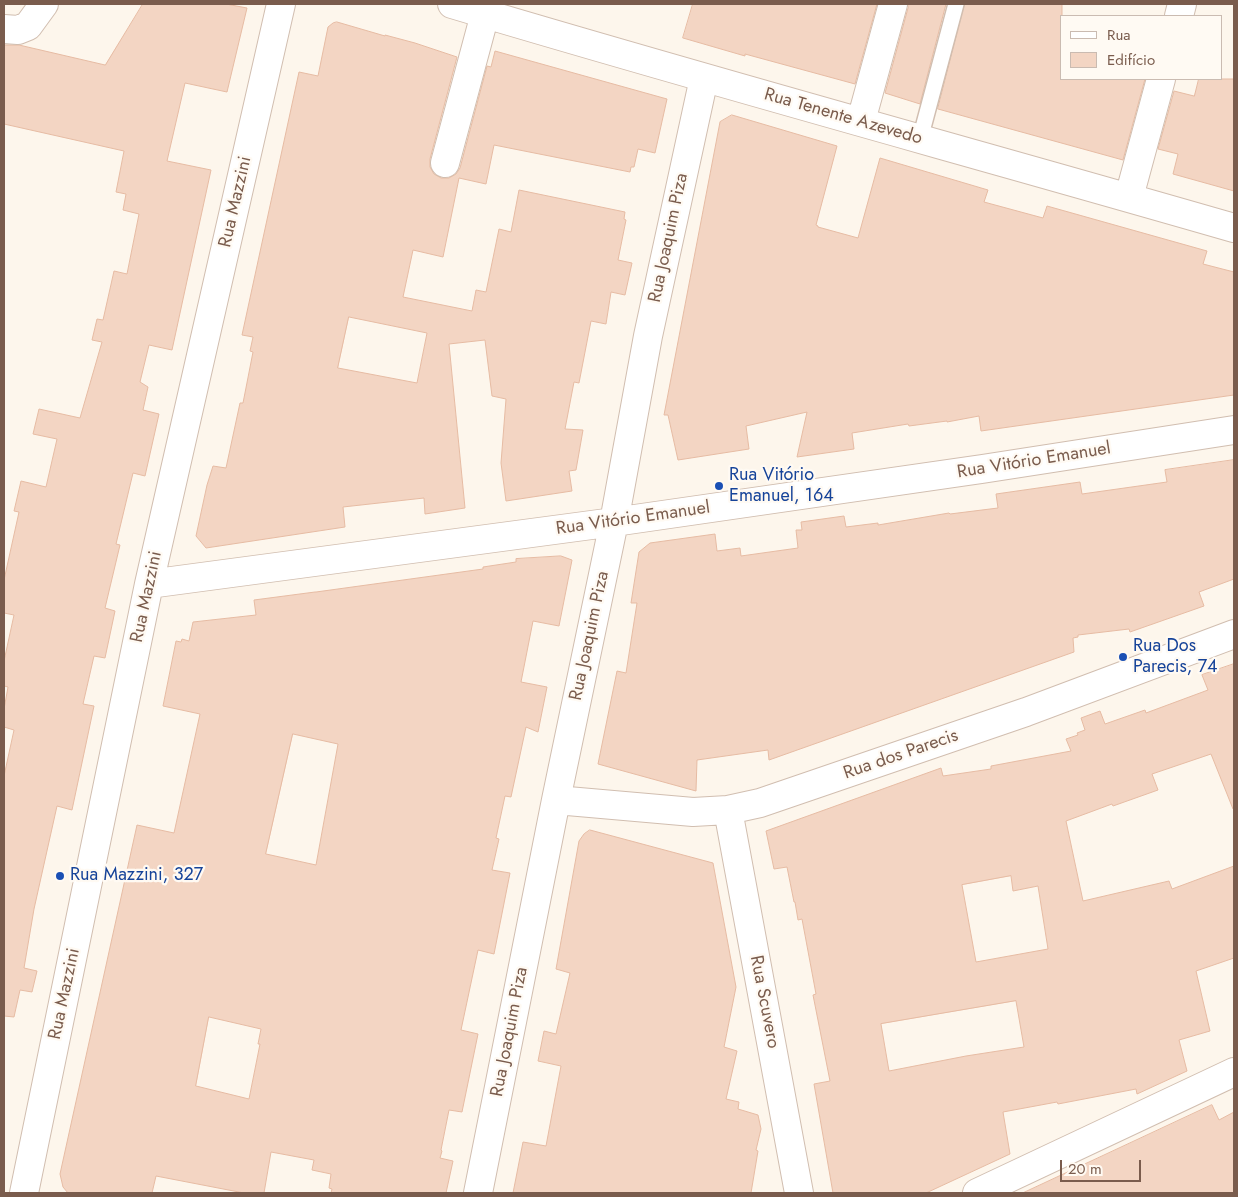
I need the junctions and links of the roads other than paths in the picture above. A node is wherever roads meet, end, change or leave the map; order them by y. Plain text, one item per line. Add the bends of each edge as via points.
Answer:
1 (44, 4) edge
2 (281, 4) edge
3 (452, 4) edge
4 (893, 4) edge
5 (956, 4) edge
6 (485, 14) junction
7 (4, 29) edge
8 (704, 78) junction
9 (1161, 80) edge
10 (861, 121) junction
11 (920, 139) junction
12 (445, 163) dead end
13 (1128, 198) junction
14 (1234, 228) edge
15 (1234, 430) edge
16 (614, 522) junction
17 (149, 584) junction
18 (1234, 634) edge
19 (556, 800) junction
20 (728, 810) junction
21 (1234, 1072) edge
22 (24, 1193) edge
23 (478, 1193) edge
24 (799, 1193) edge
25 (977, 1193) edge

1 - 7 street via 28,26 18,30
2 - 17 street, Rua Mazzini
3 - 6 street, Rua Tenente Azevedo
4 - 10 street
5 - 11 lane
6 - 8 street, Rua Tenente Azevedo
6 - 12 street
8 - 10 street, Rua Tenente Azevedo
8 - 16 street, Rua Joaquim Piza via 648,336
9 - 13 street
10 - 11 street, Rua Tenente Azevedo
11 - 13 street, Rua Tenente Azevedo
13 - 14 street, Rua Tenente Azevedo
15 - 16 street, Rua Vitório Emanuel
16 - 17 street, Rua Vitório Emanuel
16 - 19 street, Rua Joaquim Piza
17 - 22 street, Rua Mazzini
18 - 20 street, Rua dos Parecis via 1026,712 760,803
19 - 20 street, Rua dos Parecis via 693,812
19 - 23 street, Rua Joaquim Piza
20 - 24 street, Rua Scuvero
21 - 25 street

